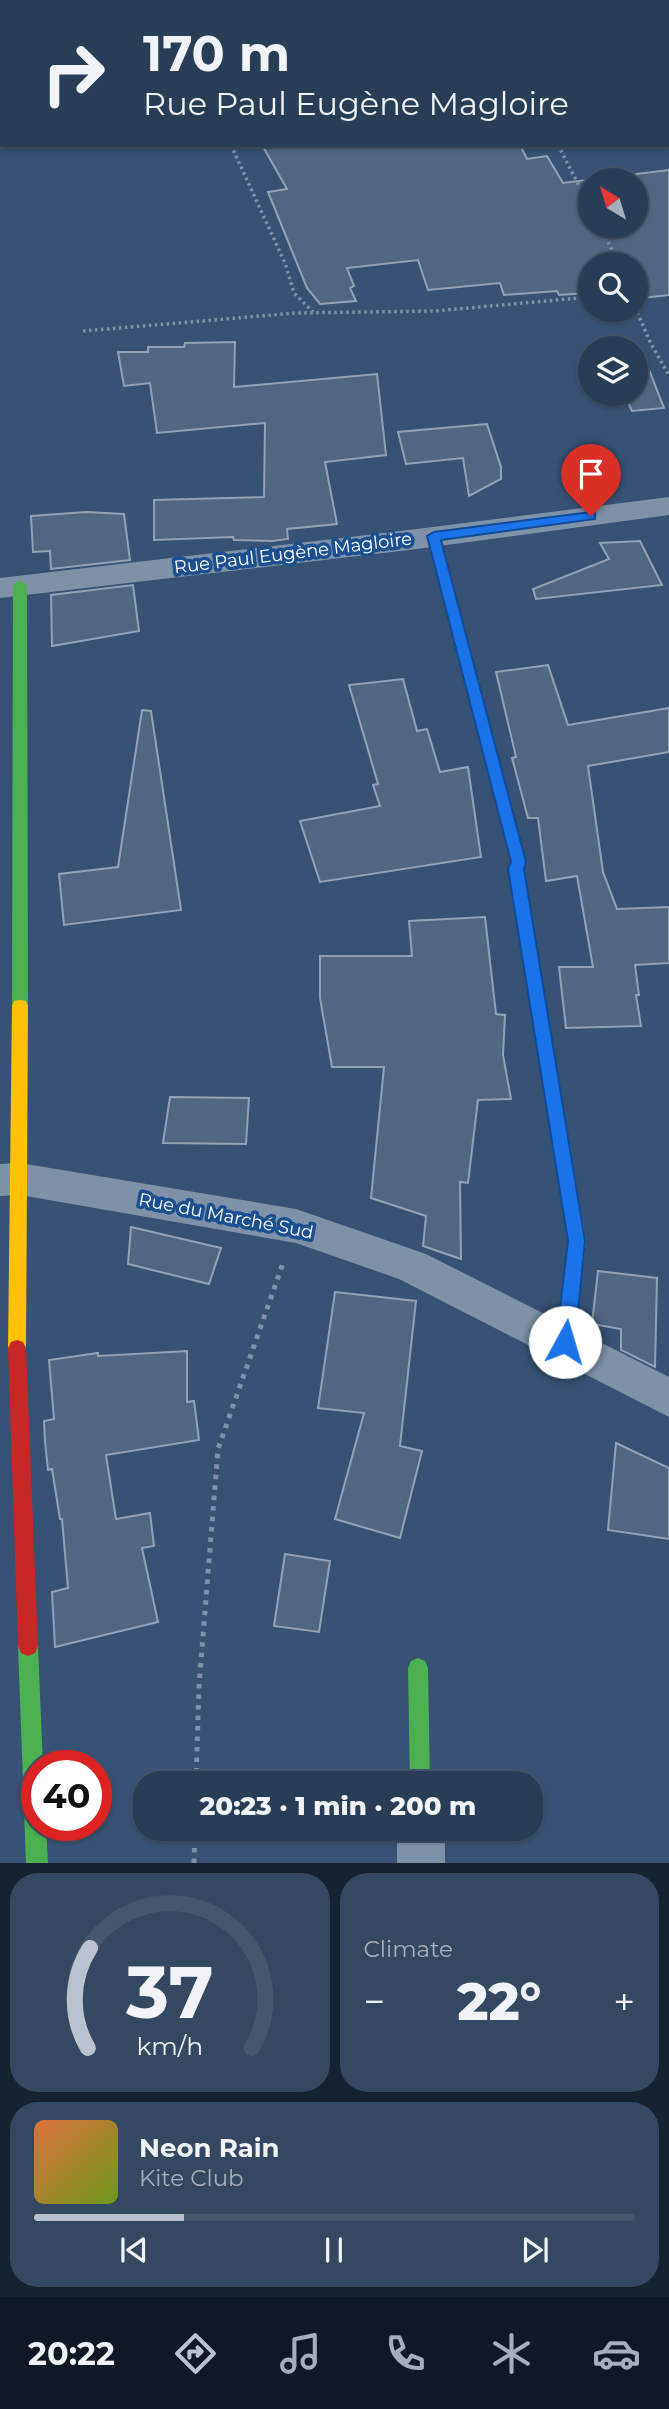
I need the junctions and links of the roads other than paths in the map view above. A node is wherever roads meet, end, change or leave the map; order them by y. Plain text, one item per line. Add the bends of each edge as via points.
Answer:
1 (669, 506) edge
2 (434, 536) junction
3 (10, 586) edge
4 (10, 1180) edge
5 (565, 1342) junction
6 (669, 1398) edge
7 (418, 1668) dead end
8 (420, 1771) edge
9 (421, 1841) edge
10 (37, 1863) edge
11 (421, 1863) edge

1 - 2 street, Rue Paul Eugène Magloire
2 - 3 street, Rue Paul Eugène Magloire
2 - 5 street via 519,862 516,869 576,1241
3 - 4 street
4 - 5 street, Rue du Marché Sud via 296,1226 412,1266
4 - 10 street
5 - 6 street, Rue du Marché Sud
7 - 8 street
9 - 11 street

